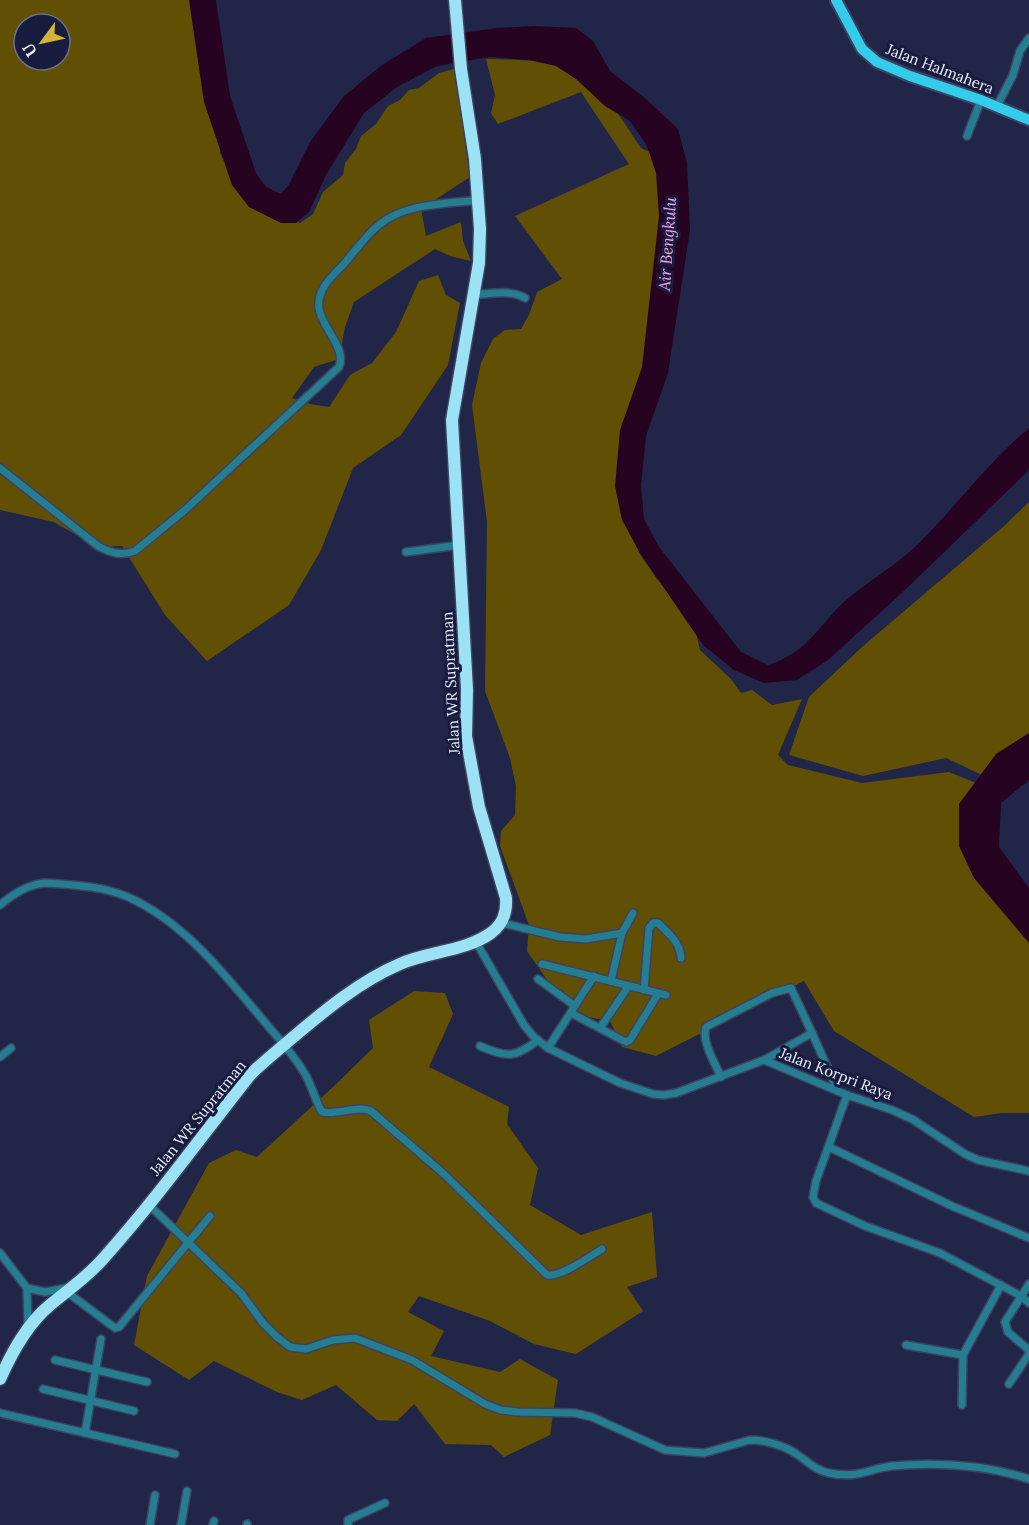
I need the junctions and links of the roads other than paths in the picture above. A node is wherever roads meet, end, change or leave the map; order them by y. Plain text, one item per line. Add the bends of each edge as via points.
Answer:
1 (836, 0) edge
2 (456, 3) edge
3 (1029, 38) edge
4 (981, 100) junction
5 (997, 106) junction
6 (1029, 120) edge
7 (967, 136) dead end
8 (478, 200) junction
9 (472, 296) junction
10 (525, 298) dead end
11 (0, 468) edge
12 (460, 545) junction
13 (406, 552) dead end
14 (0, 905) edge
15 (633, 913) dead end
16 (502, 923) junction
17 (622, 933) junction
18 (476, 942) junction
19 (681, 958) dead end
20 (542, 964) dead end
21 (594, 976) junction
22 (538, 979) dead end
23 (611, 981) junction
24 (628, 987) junction
25 (644, 990) junction
26 (573, 1009) junction
27 (600, 1028) junction
28 (812, 1033) junction
29 (538, 1040) junction
30 (284, 1045) junction
31 (480, 1046) dead end
32 (11, 1048) dead end
33 (548, 1048) junction
34 (0, 1057) edge
35 (764, 1060) junction
36 (721, 1077) junction
37 (838, 1090) junction
38 (847, 1095) junction
39 (829, 1147) junction
40 (1029, 1172) edge
41 (149, 1205) junction
42 (210, 1216) dead end
43 (1029, 1238) edge
44 (189, 1243) junction
45 (602, 1249) dead end
46 (0, 1253) edge
47 (1029, 1284) edge
48 (1001, 1285) junction
49 (27, 1288) junction
50 (71, 1289) junction
51 (1021, 1296) junction
52 (1029, 1303) edge
53 (28, 1329) junction
54 (101, 1339) dead end
55 (906, 1345) dead end
56 (1029, 1350) edge
57 (1029, 1354) edge
58 (963, 1355) junction
59 (55, 1360) dead end
60 (96, 1370) junction
61 (0, 1380) edge
62 (147, 1382) dead end
63 (1009, 1384) dead end
64 (43, 1389) dead end
65 (91, 1401) junction
66 (962, 1405) dead end
67 (134, 1411) dead end
68 (0, 1413) edge
69 (85, 1433) junction
70 (174, 1454) dead end
71 (1029, 1479) edge
72 (187, 1491) dead end
73 (155, 1495) dead end
74 (385, 1503) dead end
75 (150, 1525) edge
76 (181, 1525) edge
77 (348, 1525) edge

1 - 4 main road, Jalan Halmahera via 870,58 889,69
2 - 8 highway, Jalan WR Supratman
3 - 5 street
4 - 5 main road, Jalan Halmahera
4 - 7 street
5 - 6 main road, Jalan Halmahera
8 - 9 highway, Jalan WR Supratman via 480,255
8 - 11 street via 423,206 381,223 320,293 319,309 341,356 339,367 185,510 135,551 116,553 98,546
9 - 10 street via 505,293
9 - 12 highway, Jalan WR Supratman via 452,420
12 - 13 street
12 - 16 highway, Jalan WR Supratman via 466,736 479,807 506,898
14 - 30 street via 19,891 38,884 84,886 126,897 180,930 226,976
15 - 17 street
16 - 17 street via 560,937 586,939
16 - 18 highway, Jalan WR Supratman
17 - 23 street
18 - 29 street, Jalan Korpri Raya via 524,1025
18 - 30 highway, Jalan WR Supratman via 414,958 381,973 330,1006
19 - 25 street via 675,940 658,923 653,923
20 - 21 street
21 - 23 street
21 - 26 street
22 - 26 street
23 - 24 street
24 - 25 street
24 - 27 street
25 - 27 street via 662,995 628,1041
26 - 27 street
26 - 33 street
28 - 35 street
28 - 36 street via 791,988 772,993 706,1027 706,1038
28 - 37 street
29 - 31 street via 515,1055 497,1054
29 - 33 street, Jalan Korpri Raya
30 - 41 highway, Jalan WR Supratman via 250,1075
30 - 45 street via 305,1074 322,1112 371,1111 459,1188 547,1275 569,1268
32 - 34 street
33 - 36 street, Jalan Korpri Raya via 620,1083 664,1095
35 - 36 street, Jalan Korpri Raya
35 - 37 street, Jalan Korpri Raya
37 - 38 street, Jalan Korpri Raya
38 - 39 street
38 - 40 street, Jalan Korpri Raya via 912,1119 978,1160
39 - 43 street
39 - 48 street via 813,1191 816,1203 865,1226 940,1253
41 - 44 street
41 - 50 highway, Jalan WR Supratman via 100,1263
42 - 44 street
44 - 50 street via 117,1328
44 - 71 street via 242,1293 263,1323 290,1347 306,1349 355,1338 412,1360 501,1410 584,1415 666,1449 704,1453 758,1440 793,1452 827,1473 841,1475 854,1476 890,1466 968,1466
46 - 49 street
47 - 51 street
48 - 51 street
48 - 58 street
49 - 50 street via 45,1292
49 - 53 street
50 - 53 highway, Jalan WR Supratman
51 - 52 street
51 - 56 street via 1005,1328
53 - 61 highway, Jalan WR Supratman
54 - 60 street
55 - 58 street
57 - 63 street
58 - 66 street
59 - 60 street
60 - 62 street
60 - 65 street
64 - 65 street
65 - 67 street
65 - 69 street
68 - 69 street
69 - 70 street
72 - 76 street
73 - 75 street
74 - 77 street via 348,1520

